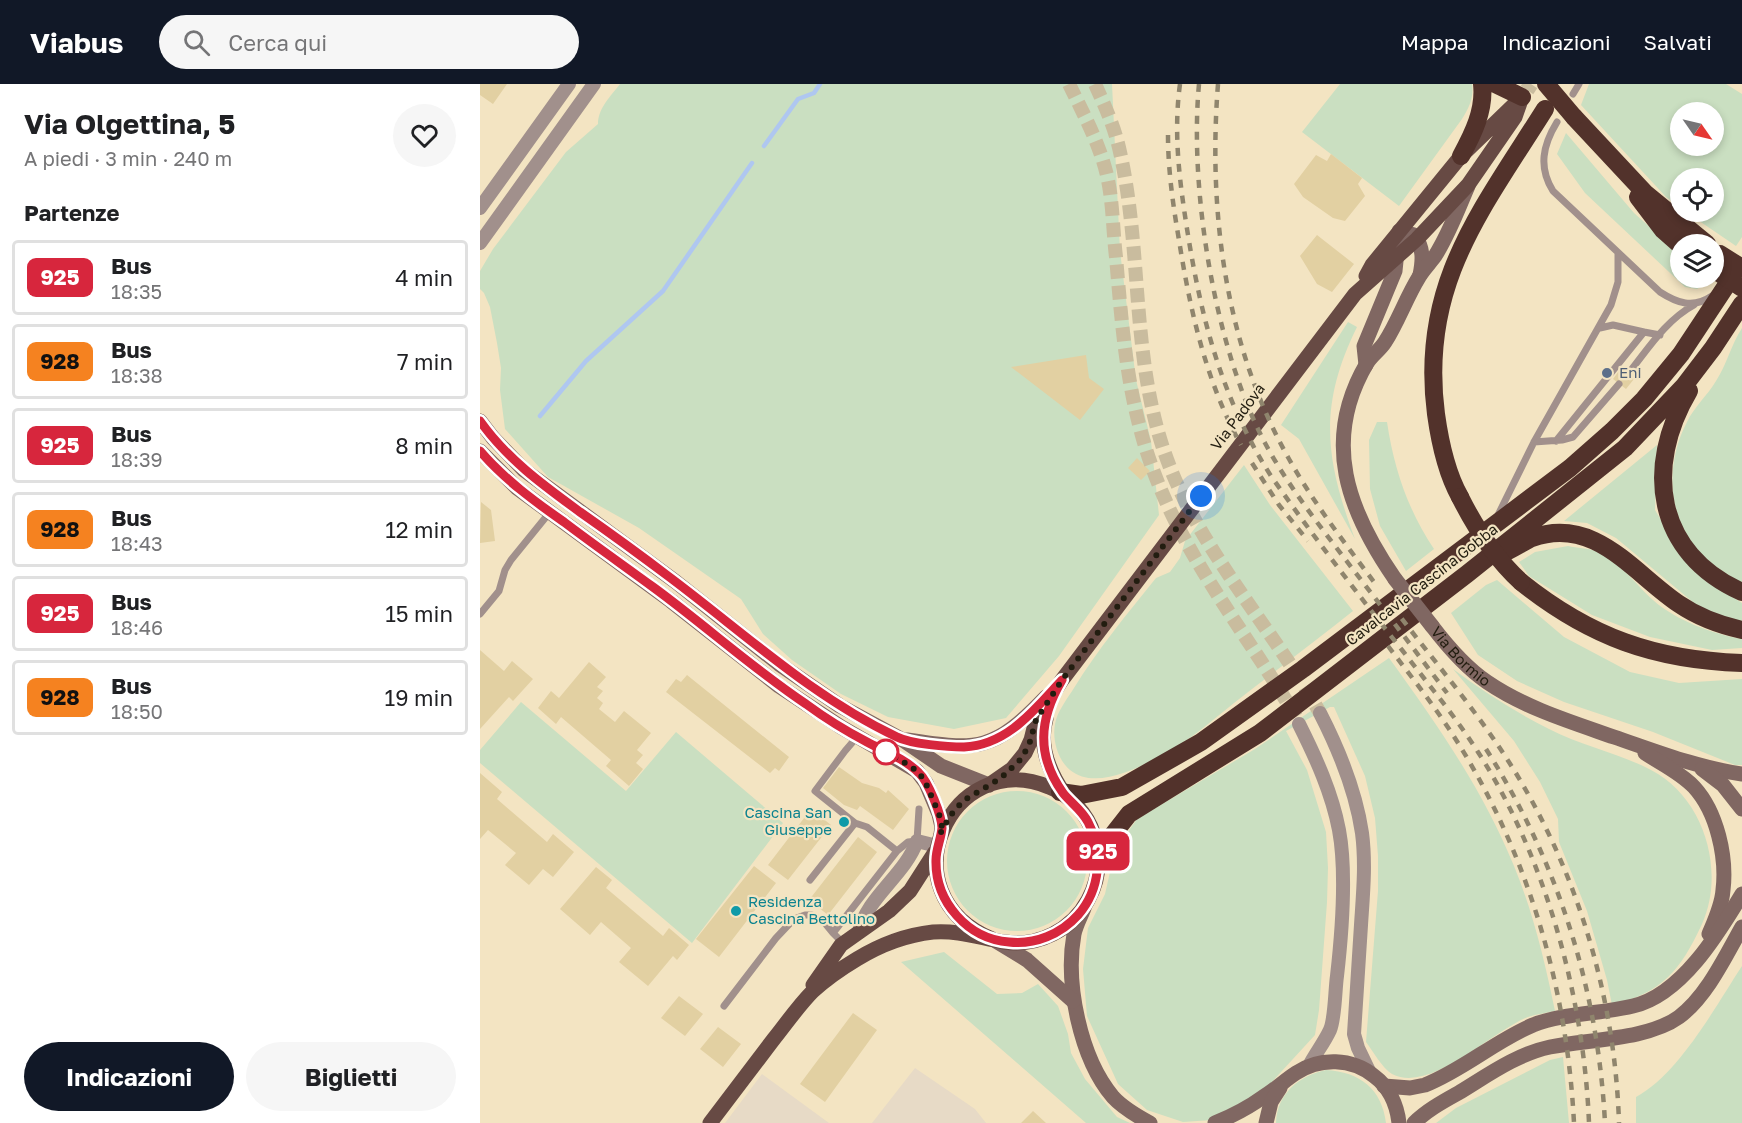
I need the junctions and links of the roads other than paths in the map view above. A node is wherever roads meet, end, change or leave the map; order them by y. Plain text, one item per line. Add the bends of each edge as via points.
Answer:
1 (569, 84) edge
2 (594, 84) edge
3 (1482, 84) edge
4 (1495, 84) edge
5 (1546, 84) edge
6 (1579, 84) edge
7 (1524, 94) junction
8 (1574, 94) dead end
9 (1551, 116) joint
10 (1461, 156) junction
11 (1630, 179) junction
12 (1468, 185) junction
13 (480, 208) edge
14 (1399, 231) junction
15 (1691, 234) edge
16 (1670, 236) edge
17 (1416, 239) junction
18 (480, 243) edge
19 (1618, 253) junction
20 (1397, 256) junction
21 (1724, 259) edge
22 (1742, 268) edge
23 (1724, 271) edge
24 (1420, 275) junction
25 (1734, 287) edge
26 (1359, 289) junction
27 (1694, 304) junction
28 (1742, 304) edge
29 (1600, 328) junction
30 (1727, 328) junction
31 (1644, 332) junction
32 (1660, 334) junction
33 (1366, 365) junction
34 (1628, 374) dead end
35 (1619, 384) dead end
36 (480, 421) edge
37 (1556, 441) junction
38 (1534, 442) junction
39 (480, 451) edge
40 (550, 512) junction
41 (1493, 525) junction
42 (1467, 574) junction
43 (1742, 592) edge
44 (480, 614) edge
45 (1742, 630) edge
46 (1742, 663) edge
47 (1062, 680) junction
48 (1053, 696) junction
49 (1320, 713) tunnel mouth
50 (1299, 724) tunnel mouth
51 (857, 737) junction
52 (900, 739) junction
53 (1630, 742) junction
54 (1695, 764) junction
55 (1742, 774) edge
56 (989, 785) junction
57 (1064, 795) junction
58 (919, 809) dead end
59 (1742, 809) edge
60 (855, 823) junction
61 (939, 840) junction
62 (917, 841) junction
63 (897, 851) junction
64 (1098, 863) junction
65 (810, 880) dead end
66 (1742, 894) edge
67 (1085, 907) junction
68 (1742, 927) edge
69 (859, 932) junction
70 (838, 938) junction
71 (992, 939) junction
72 (1691, 966) junction
73 (1073, 1001) junction
74 (724, 1006) dead end
75 (797, 1010) junction
76 (1309, 1066) junction
77 (1370, 1073) junction
78 (1286, 1082) junction
79 (1384, 1086) junction
80 (710, 1123) edge
81 (1150, 1123) edge
82 (1215, 1123) edge
83 (1266, 1123) edge
84 (1399, 1123) edge
85 (1414, 1123) edge

1 - 13 street
2 - 18 street
3 - 10 highway via 1478,118
4 - 7 highway
5 - 11 highway, bridge
6 - 8 lane
7 - 10 main road
7 - 12 main road, Via Padova via 1515,117
9 - 19 lane via 1544,148 1550,186
9 - 46 highway, bridge via 1502,175 1456,258 1443,297 1434,393 1445,458 1460,497 1487,543 1521,582 1562,612 1639,648 1672,657
10 - 14 main road
11 - 15 highway
11 - 16 highway via 1638,197
12 - 17 main road, Via Padova
12 - 24 main road, Via Bormio via 1439,249
14 - 17 main road
14 - 20 main road
14 - 26 main road
17 - 20 main road, Via Padova
17 - 24 main road via 1422,252
19 - 27 lane via 1660,292 1680,303
19 - 29 lane via 1615,297
20 - 26 main road, Via Padova
20 - 33 main road, Via Bormio via 1395,271 1364,346
21 - 22 highway, bridge
23 - 25 highway, bridge
24 - 33 main road, Via Bormio via 1385,342
25 - 27 lane
25 - 41 highway, Cavalcavia Cascina Gobba via 1644,399 1612,431 1570,468
26 - 47 main road, Via Padova
27 - 32 lane
28 - 30 highway, Cavalcavia Cascina Gobba
29 - 31 lane via 1613,325
29 - 38 lane
30 - 42 highway, Cavalcavia Cascina Gobba via 1684,386 1625,448
30 - 43 highway via 1671,428 1663,458 1663,488 1668,517 1689,553 1715,577
31 - 32 lane
31 - 37 lane
32 - 34 lane
33 - 53 main road, Via Bormio, bridge via 1349,407 1345,467 1359,519 1395,579 1466,665 1496,688 1547,712
35 - 37 lane via 1578,433
36 - 52 main road via 524,470 779,664 850,712
37 - 38 lane
38 - 41 lane
39 - 40 main road via 512,484
40 - 44 lane via 511,560 499,591
40 - 51 main road via 779,686
41 - 57 highway, Cavalcavia Cascina Gobba via 1192,748 1122,787
42 - 45 highway via 1535,537 1585,537 1610,548 1683,607
42 - 64 highway, Cavalcavia Cascina Gobba via 1260,733 1129,814
47 - 48 main road, Via Padova
47 - 52 main road via 1022,722 990,742 951,746
48 - 56 main road, Via Padova via 1036,720 1025,753 1012,769
48 - 57 main road, Via Padova via 1044,725 1043,745
49 - 77 street via 1347,778 1362,835 1365,874 1354,1034
50 - 76 street via 1332,801 1342,866 1339,951 1330,1029
51 - 60 lane via 815,791
51 - 61 main road via 921,775 939,814
52 - 56 main road via 949,771
53 - 54 main road, Via Bormio
53 - 72 main road via 1693,786 1714,822 1724,869 1723,892 1707,939
54 - 55 main road, Via Bormio
54 - 59 main road, Via Bormio via 1724,785
56 - 57 main road via 1021,780
56 - 61 main road via 956,808
57 - 64 main road via 1083,813 1093,832
58 - 62 lane
60 - 63 lane via 867,827
60 - 65 lane
61 - 62 street
61 - 69 main road via 930,863 910,891
61 - 71 main road via 937,872 944,897 959,919
62 - 63 lane via 908,842
62 - 69 street via 912,855 866,914
63 - 70 lane
64 - 67 main road via 1095,886
66 - 72 main road via 1718,934
67 - 71 main road via 1069,924 1049,936 1027,942
67 - 73 main road via 1074,932
68 - 85 main road via 1704,989 1672,1022 1647,1032 1527,1054
69 - 70 main road
70 - 74 lane via 812,915 794,919
70 - 75 main road via 831,957
71 - 73 main road via 1027,960
71 - 75 main road via 935,932 891,942 829,978
72 - 79 main road via 1670,988 1642,1004 1541,1023 1431,1083 1410,1088
73 - 81 main road via 1104,1084 1121,1105
75 - 80 main road
76 - 77 main road via 1345,1063
76 - 78 main road
77 - 79 main road
78 - 82 main road
78 - 83 main road via 1271,1102
79 - 84 main road via 1396,1107

